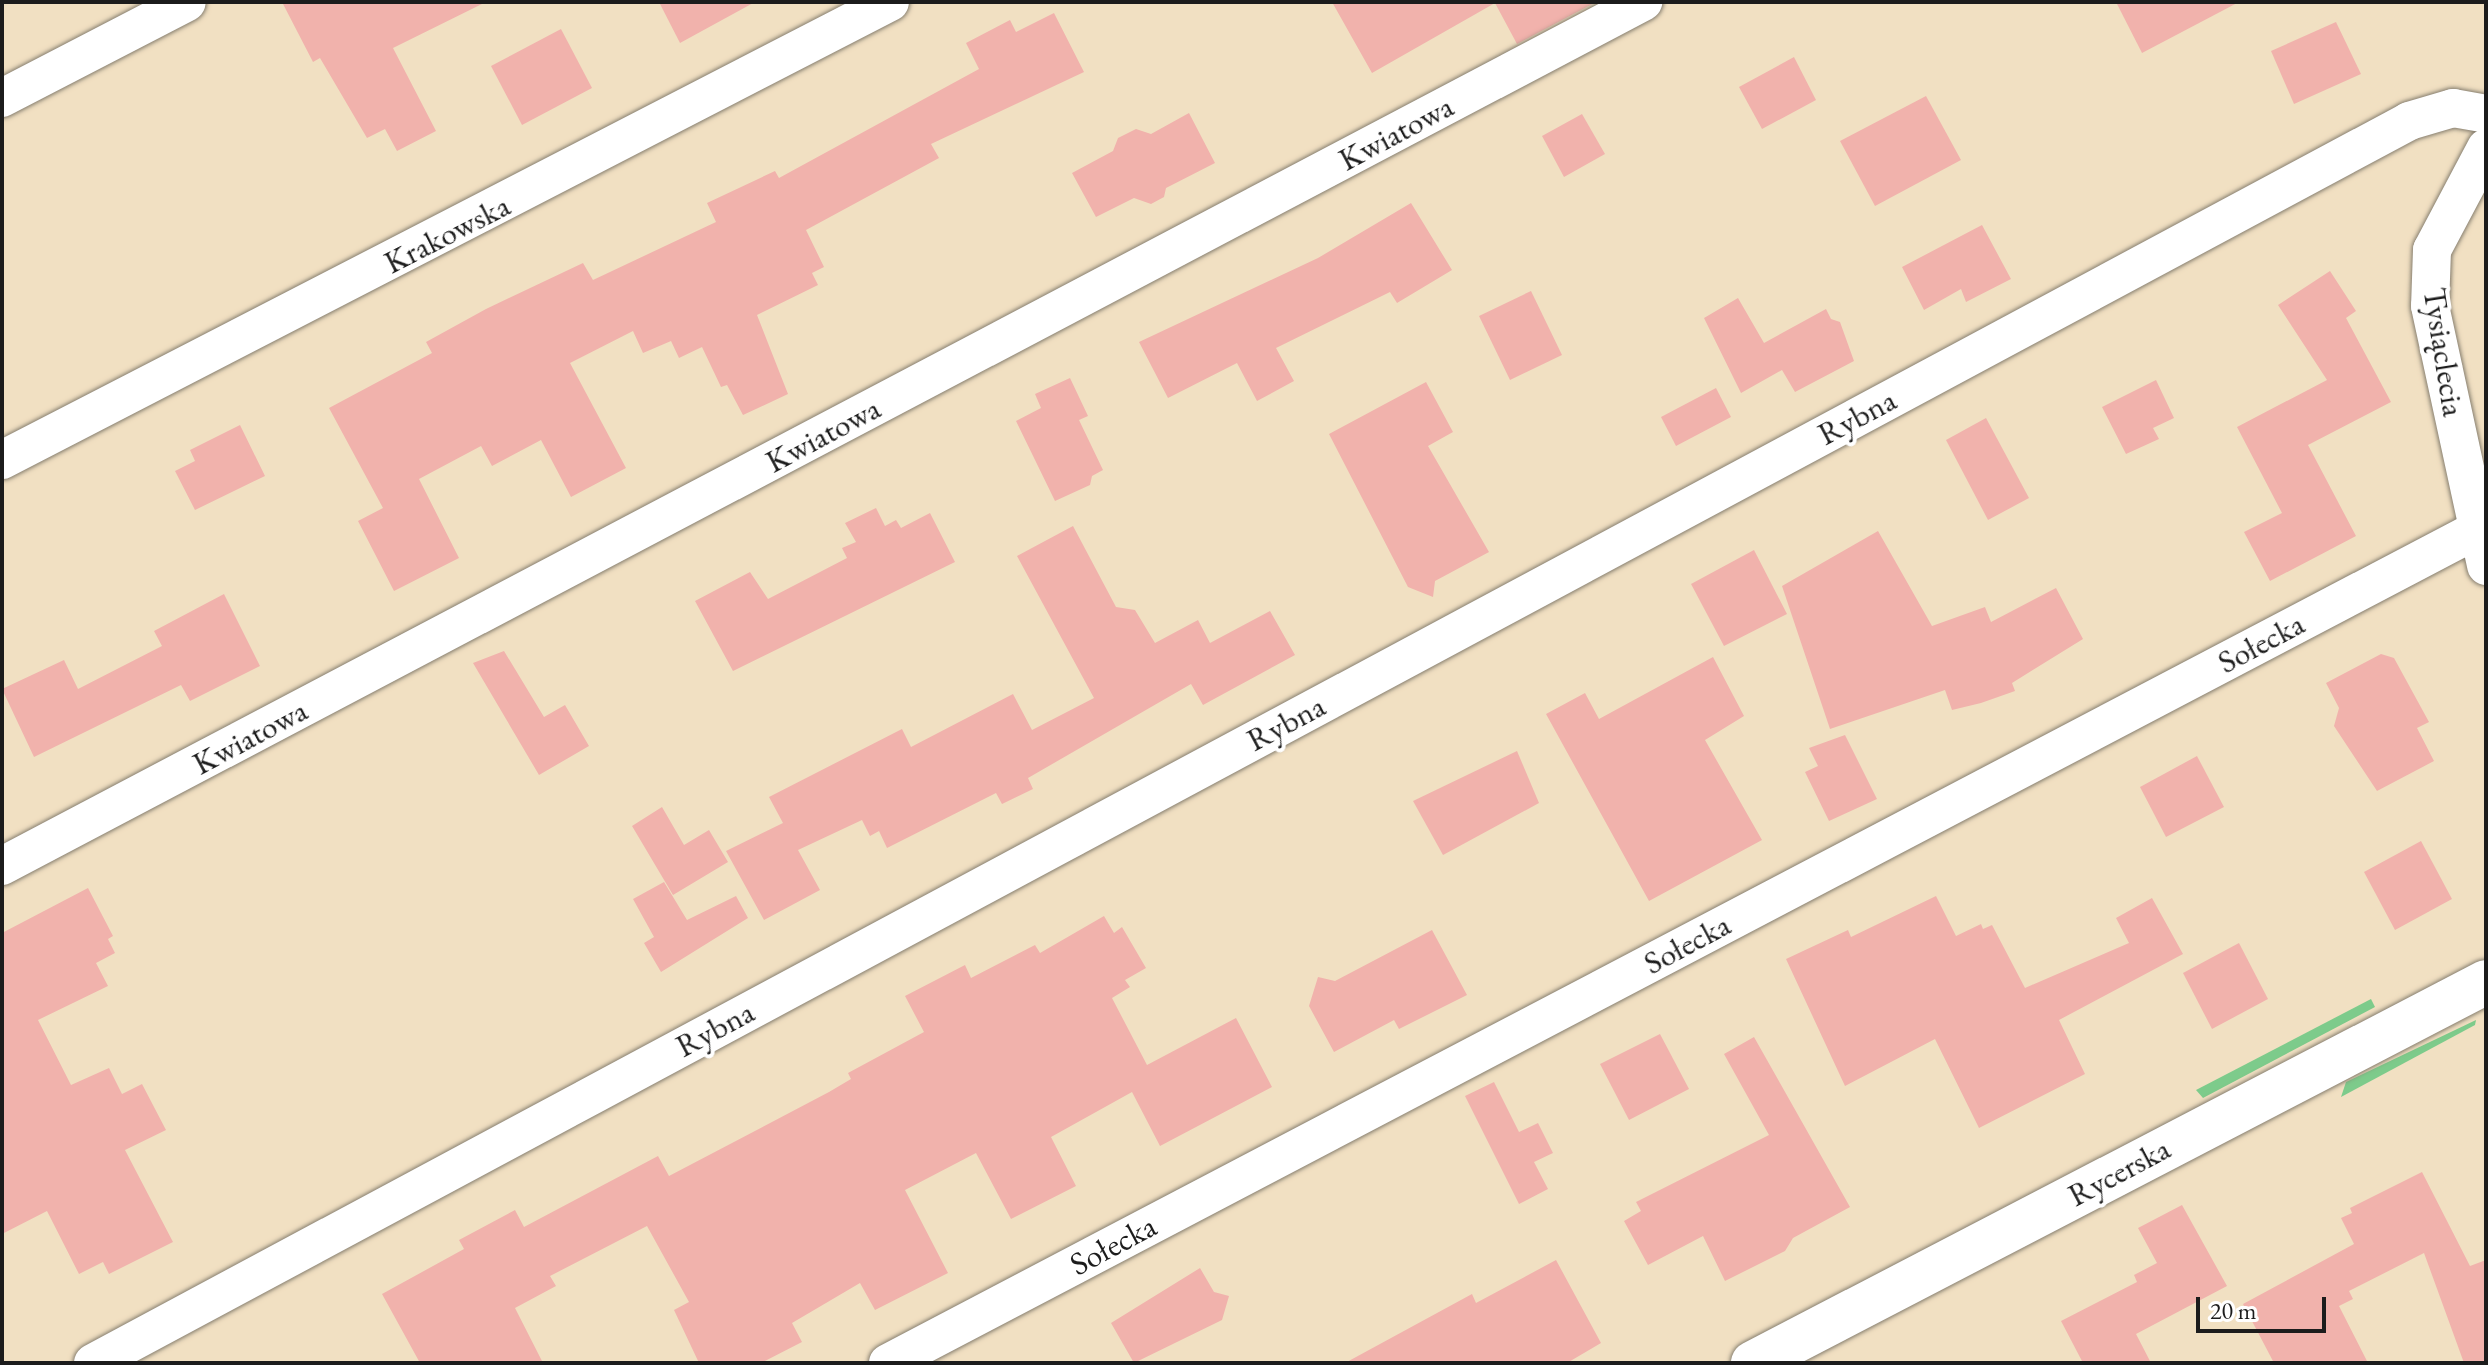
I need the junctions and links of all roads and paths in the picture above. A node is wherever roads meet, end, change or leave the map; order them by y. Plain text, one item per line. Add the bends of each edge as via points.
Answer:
1 (187, 2) edge
2 (890, 2) edge
3 (1643, 2) edge
4 (2, 98) edge
5 (2486, 114) edge
6 (2486, 148) edge
7 (2, 460) edge
8 (2482, 527) edge
9 (2486, 566) edge
10 (2, 866) edge
11 (2486, 982) edge
12 (93, 1363) edge
13 (888, 1363) edge
14 (1753, 1363) edge

1 - 4 street
2 - 7 street, Krakowska
3 - 10 street, Kwiatowa
5 - 12 street, Rybna via 2453,108 2409,121
6 - 8 street, Tysiąclecia via 2432,250 2430,306
8 - 9 street, Tysiąclecia
8 - 13 street, Sołecka
11 - 14 street, Rycerska

